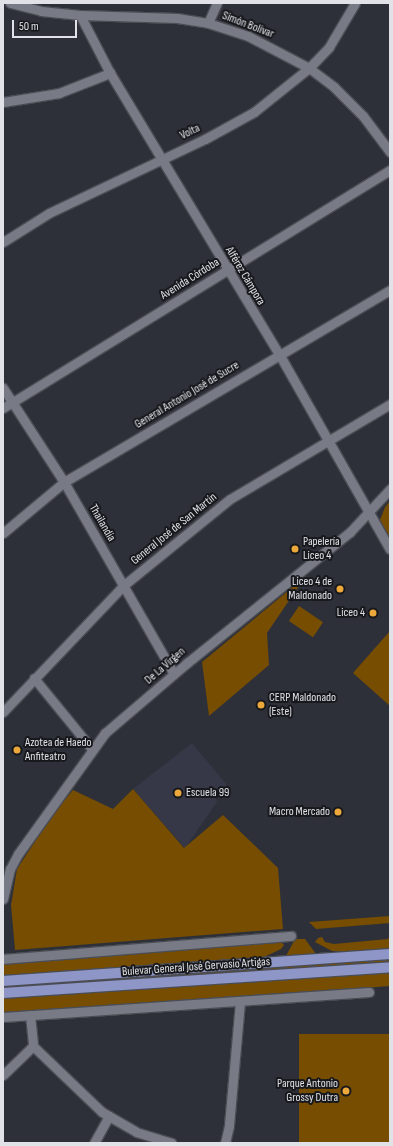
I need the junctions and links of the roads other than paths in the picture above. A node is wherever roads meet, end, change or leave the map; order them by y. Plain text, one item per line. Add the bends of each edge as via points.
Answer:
1 (10, 3) edge
2 (217, 3) edge
3 (355, 3) edge
4 (80, 14) junction
5 (208, 23) junction
6 (309, 68) junction
7 (110, 73) junction
8 (3, 102) edge
9 (390, 152) edge
10 (162, 159) junction
11 (390, 170) edge
12 (3, 242) edge
13 (228, 271) junction
14 (390, 290) edge
15 (279, 354) junction
16 (3, 388) edge
17 (13, 402) junction
18 (390, 404) edge
19 (3, 408) edge
20 (327, 440) junction
21 (64, 482) junction
22 (390, 489) edge
23 (368, 512) junction
24 (3, 533) edge
25 (390, 549) edge
26 (124, 585) junction
27 (174, 674) junction
28 (34, 678) junction
29 (3, 712) edge
30 (92, 748) junction
31 (3, 899) edge
32 (291, 936) dead end
33 (390, 954) edge
34 (3, 959) edge
35 (390, 967) edge
36 (3, 981) edge
37 (369, 992) dead end
38 (3, 993) edge
39 (240, 1001) junction
40 (30, 1015) junction
41 (3, 1017) edge
42 (33, 1046) junction
43 (3, 1075) edge
44 (109, 1116) junction
45 (94, 1143) edge
46 (171, 1143) edge
47 (225, 1143) edge

1 - 4 street, Simón Bolívar via 41,10
2 - 5 street
3 - 6 street, Volta via 329,47
4 - 5 street, Simón Bolívar via 150,16
4 - 7 street, Alférez Cámpora
5 - 6 street, Simón Bolívar via 248,36
6 - 9 street, Simón Bolívar via 349,102
6 - 10 street, Volta via 254,112
7 - 8 street via 59,93
7 - 10 street, Alférez Cámpora
10 - 12 street, Volta via 50,213
10 - 13 street, Alférez Cámpora
11 - 13 street, Avenida Córdoba
13 - 15 street, Alférez Cámpora
13 - 17 street, Avenida Córdoba
14 - 15 street, General Antonio José de Sucre
15 - 20 street, Alférez Cámpora
15 - 21 street, General Antonio José de Sucre
16 - 17 street, Thailandia
17 - 19 street, Avenida Córdoba
17 - 21 street, Thailandia
18 - 20 street, General José de San Martín
20 - 23 street, Alférez Cámpora
20 - 26 street, General José de San Martín via 230,499
21 - 24 street, General Antonio José de Sucre
21 - 26 street, Thailandia
22 - 23 street, De La Virgen
23 - 25 street, Alférez Cámpora
23 - 27 street, De La Virgen via 350,532
26 - 27 street, Thailandia
26 - 28 street, General José de San Martín
27 - 30 street, De La Virgen via 105,733
28 - 29 street, General José de San Martín
28 - 30 street
30 - 31 street, De La Virgen via 18,854 10,869
32 - 34 street, Bulevar General José Gervasio Artigas
33 - 36 main road, Bulevar General José Gervasio Artigas
35 - 38 main road, Bulevar General José Gervasio Artigas
37 - 39 street
39 - 40 street
39 - 47 street via 230,1125
40 - 41 street
40 - 42 street
42 - 43 street
42 - 44 street
44 - 45 street
44 - 46 street via 136,1132

